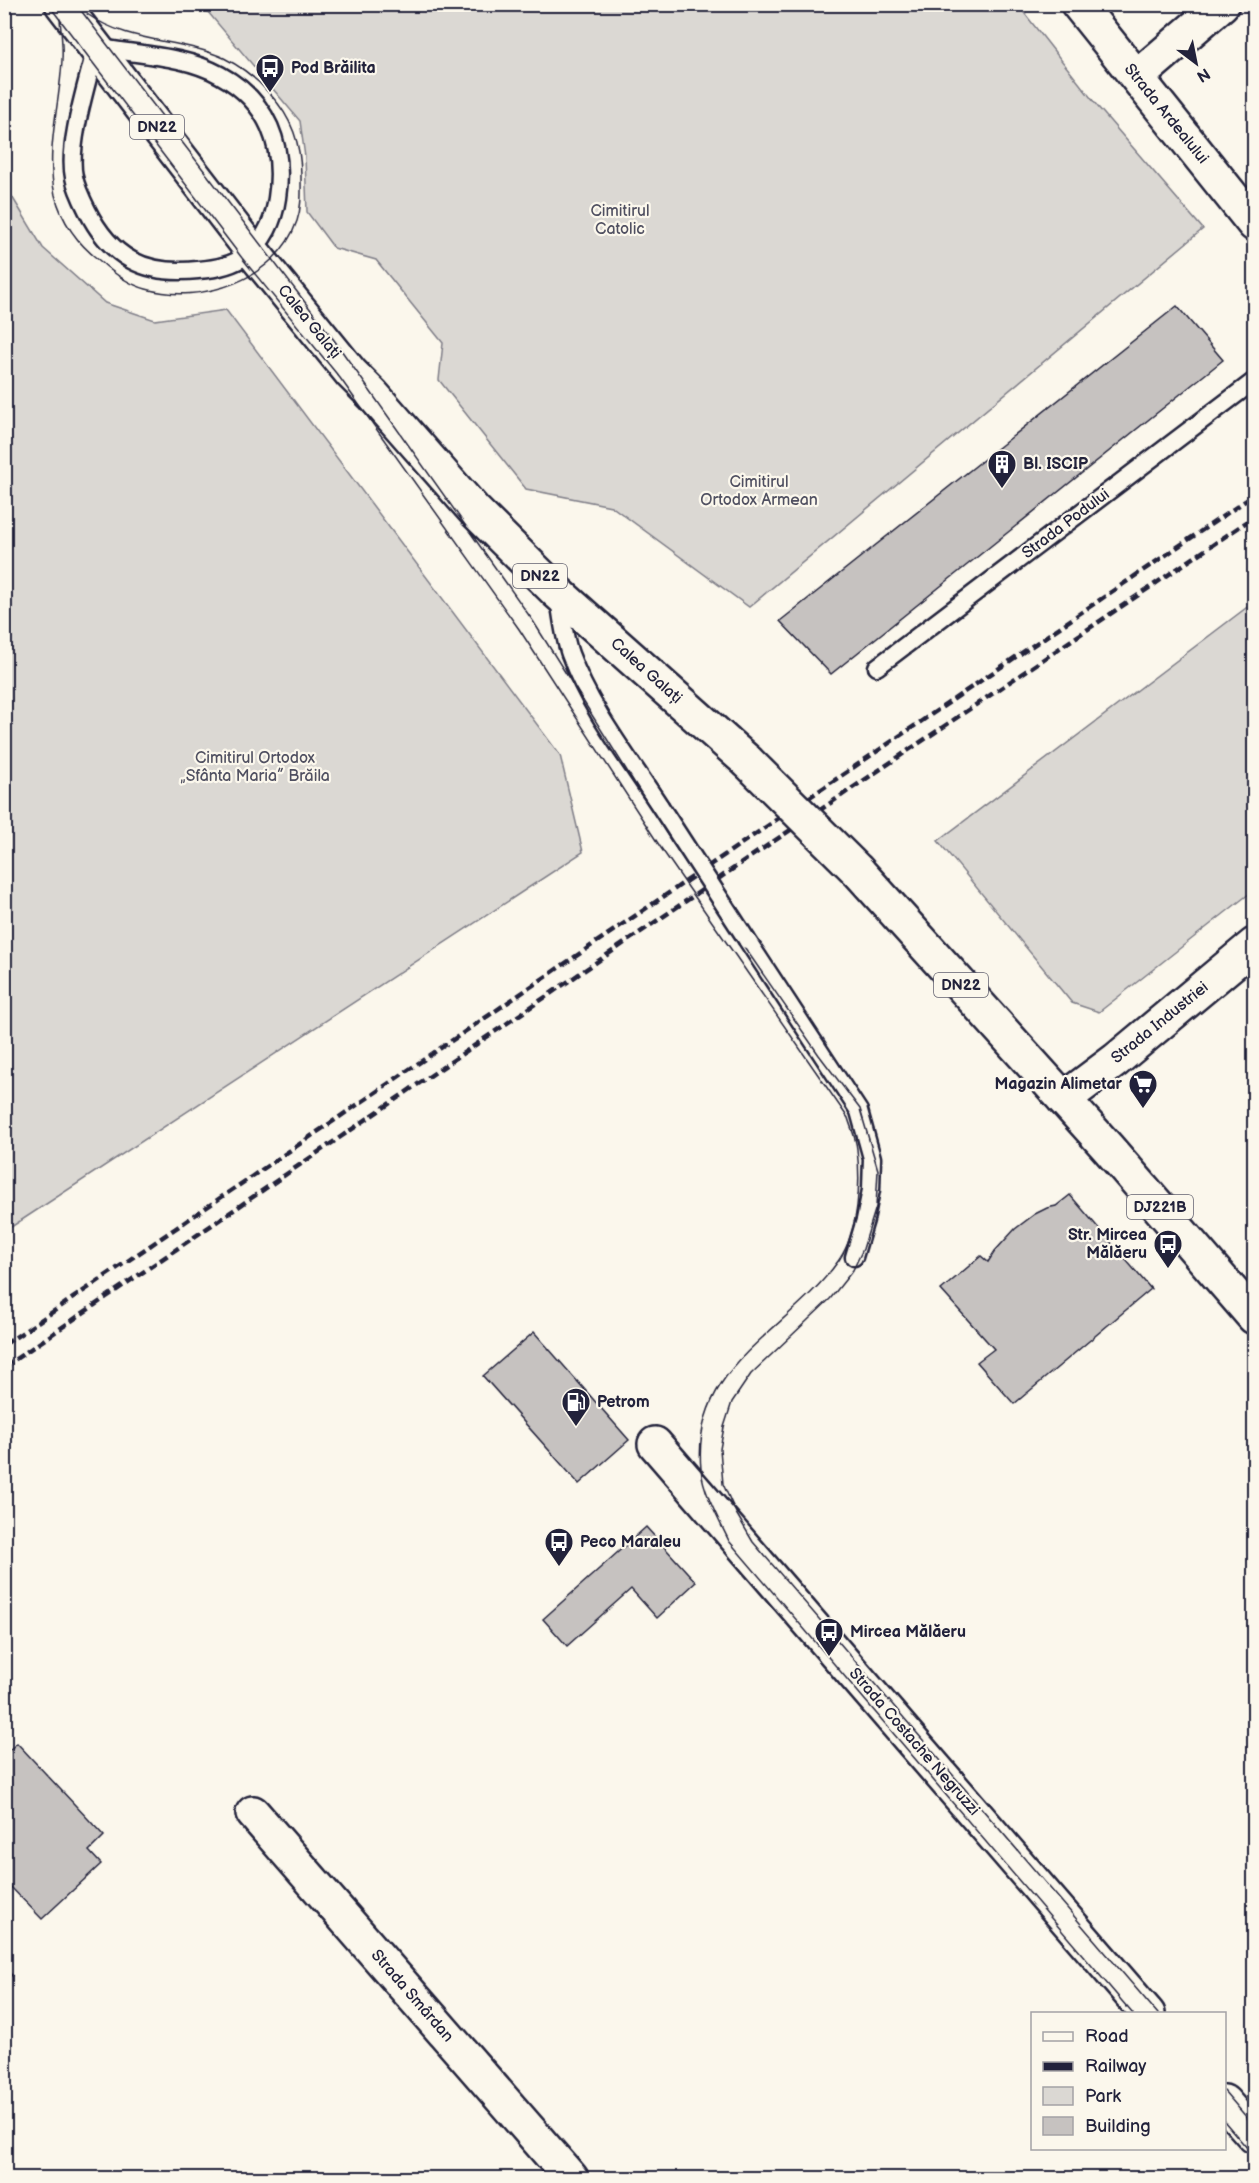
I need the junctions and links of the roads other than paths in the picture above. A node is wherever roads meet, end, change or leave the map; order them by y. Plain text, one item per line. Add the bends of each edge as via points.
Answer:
1 (63, 4) edge
2 (1078, 4) edge
3 (1222, 4) edge
4 (96, 47) junction
5 (1137, 77) junction
6 (1254, 224) edge
7 (252, 251) junction
8 (1254, 381) edge
9 (557, 592) junction
10 (877, 667) dead end
11 (1254, 945) edge
12 (1064, 1099) junction
13 (854, 1257) dead end
14 (1254, 1317) edge
15 (655, 1444) dead end
16 (254, 1813) dead end
17 (1147, 2012) edge
18 (1226, 2104) edge
19 (1254, 2136) edge
20 (571, 2178) edge

1 - 4 street, Calea Galați / DN22
2 - 5 street, Strada Ardealului
3 - 5 street
4 - 7 street, Calea Galați / DN22
4 - 7 lane via 192,64 219,74 242,89 261,111 279,150 280,178 274,216
4 - 7 lane via 72,156 83,202 105,241 122,256 143,266 172,272 213,269
5 - 6 street, Strada Ardealului
7 - 9 street, Calea Galați / DN22 via 351,373 474,510
8 - 10 lane, Strada Podului
9 - 12 street, Calea Galați / DN22, bridge via 747,761 858,871
9 - 13 lane, bridge via 569,651 600,714 859,1111 872,1169 865,1220
11 - 12 street, Strada Industriei
12 - 14 street, Calea Galați / DJ221B
15 - 17 street, Strada Costache Negruzzi
16 - 20 street, Strada Smârdan
18 - 19 street

